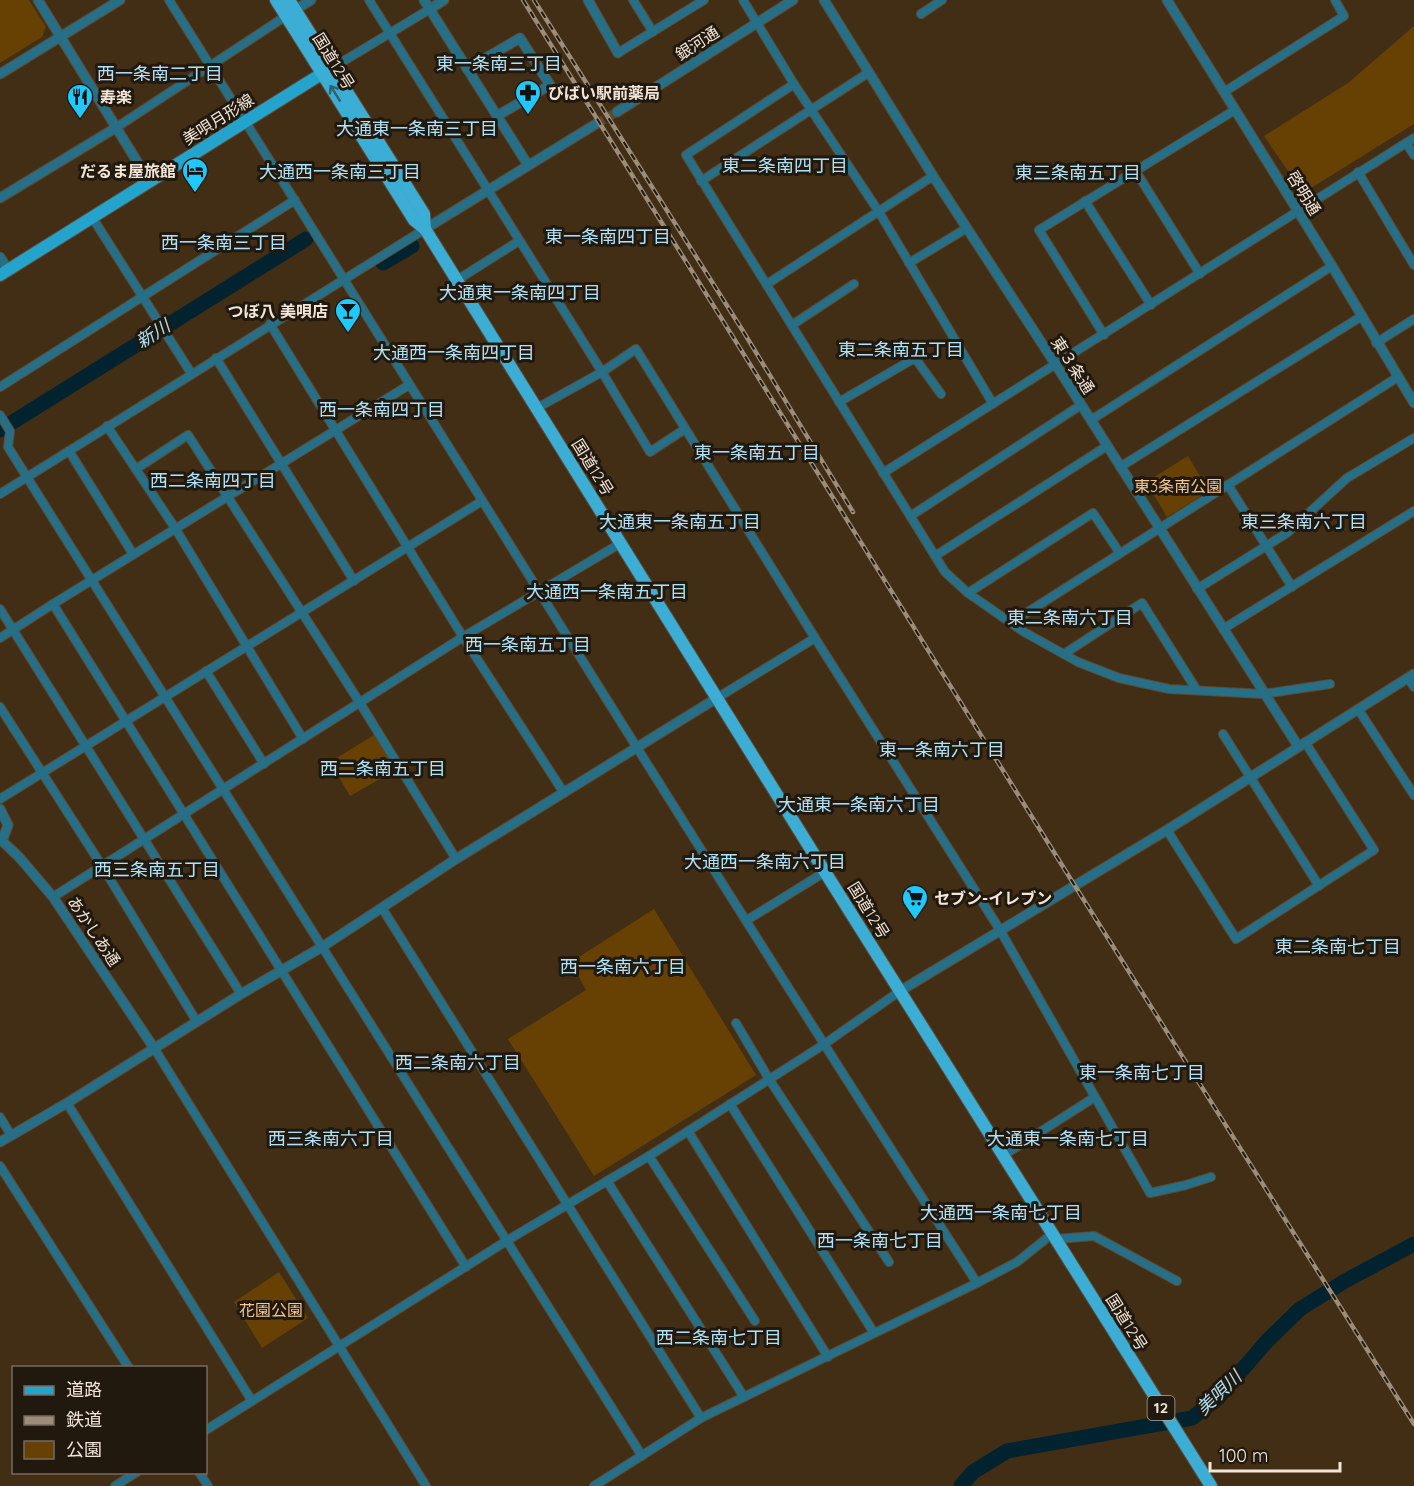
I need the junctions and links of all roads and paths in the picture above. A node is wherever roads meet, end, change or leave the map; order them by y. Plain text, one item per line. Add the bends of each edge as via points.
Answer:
1 (38, 0) edge
2 (120, 0) edge
3 (169, 0) edge
4 (276, 0) edge
5 (310, 0) edge
6 (369, 0) edge
7 (424, 0) edge
8 (444, 0) edge
9 (588, 0) edge
10 (633, 0) edge
11 (704, 0) edge
12 (743, 0) edge
13 (792, 0) edge
14 (824, 0) edge
15 (942, 0) edge
16 (1335, 0) edge
17 (1171, 1) edge
18 (290, 8) edge
19 (430, 9) junction
20 (921, 14) dead end
21 (758, 22) junction
22 (653, 32) junction
23 (390, 33) junction
24 (61, 37) junction
25 (618, 53) joint
26 (210, 65) junction
27 (467, 69) junction
28 (327, 70) junction
29 (868, 73) junction
30 (0, 74) edge
31 (794, 84) junction
32 (1224, 92) junction
33 (812, 110) junction
34 (1235, 110) junction
35 (617, 112) tunnel mouth
36 (497, 116) junction
37 (245, 121) junction
38 (596, 124) tunnel mouth
39 (117, 127) junction
40 (1414, 138) edge
41 (1406, 143) junction
42 (1414, 155) edge
43 (528, 165) junction
44 (1135, 171) junction
45 (1359, 172) junction
46 (933, 176) junction
47 (149, 181) junction
48 (701, 181) junction
49 (487, 191) junction
50 (0, 198) edge
51 (295, 201) junction
52 (1085, 201) junction
53 (1298, 211) junction
54 (879, 212) junction
55 (92, 217) junction
56 (967, 228) junction
57 (425, 229) junction
58 (519, 242) junction
59 (0, 257) edge
60 (909, 263) junction
61 (1414, 265) edge
62 (1332, 266) junction
63 (4, 272) edge
64 (1200, 274) junction
65 (344, 278) junction
66 (457, 280) junction
67 (767, 284) junction
68 (854, 284) dead end
69 (143, 298) junction
70 (1151, 305) junction
71 (1362, 316) junction
72 (1414, 319) edge
73 (270, 324) junction
74 (792, 325) junction
75 (1104, 335) junction
76 (1376, 343) junction
77 (216, 358) junction
78 (1056, 365) junction
79 (602, 372) junction
80 (190, 373) junction
81 (1398, 377) junction
82 (409, 385) junction
83 (0, 387) edge
84 (941, 394) dead end
85 (839, 402) junction
86 (1414, 403) edge
87 (993, 404) junction
88 (1081, 405) junction
89 (537, 408) junction
90 (0, 415) edge
91 (1091, 420) junction
92 (107, 426) junction
93 (685, 429) junction
94 (337, 431) junction
95 (1414, 438) edge
96 (1107, 446) junction
97 (69, 451) junction
98 (281, 465) junction
99 (1120, 467) junction
100 (136, 469) junction
101 (882, 473) junction
102 (27, 477) junction
103 (1228, 485) junction
104 (0, 494) edge
105 (227, 497) junction
106 (482, 501) junction
107 (1414, 511) edge
108 (912, 515) junction
109 (175, 528) junction
110 (1159, 529) junction
111 (621, 543) junction
112 (1265, 547) junction
113 (409, 548) junction
114 (1119, 552) junction
115 (133, 554) junction
116 (935, 556) junction
117 (92, 579) junction
118 (354, 581) junction
119 (1292, 587) junction
120 (1197, 589) junction
121 (539, 592) junction
122 (968, 593) junction
123 (53, 604) junction
124 (0, 609) edge
125 (302, 613) junction
126 (1012, 622) junction
127 (1223, 629) junction
128 (13, 630) junction
129 (463, 637) junction
130 (0, 638) edge
131 (815, 638) junction
132 (248, 646) junction
133 (1064, 654) junction
134 (206, 671) junction
135 (1411, 676) edge
136 (1330, 684) dead end
137 (1414, 687) edge
138 (1196, 689) junction
139 (1263, 694) junction
140 (165, 696) junction
141 (717, 698) junction
142 (360, 704) junction
143 (0, 707) edge
144 (1358, 709) junction
145 (124, 721) junction
146 (1223, 734) dead end
147 (303, 739) junction
148 (1301, 744) junction
149 (85, 746) junction
150 (636, 748) junction
151 (264, 764) junction
152 (41, 773) junction
153 (1250, 777) junction
154 (224, 789) junction
155 (564, 793) junction
156 (1414, 795) edge
157 (0, 799) edge
158 (0, 809) edge
159 (184, 814) junction
160 (1167, 830) junction
161 (144, 839) junction
162 (1, 840) edge
163 (456, 859) junction
164 (102, 866) junction
165 (825, 872) junction
166 (1319, 886) junction
167 (53, 897) junction
168 (382, 908) junction
169 (747, 920) junction
170 (1000, 930) junction
171 (322, 947) junction
172 (281, 970) junction
173 (900, 991) junction
174 (242, 994) junction
175 (197, 1022) junction
176 (736, 1023) dead end
177 (823, 1045) junction
178 (154, 1048) junction
179 (769, 1079) junction
180 (1095, 1097) junction
181 (66, 1103) junction
182 (730, 1104) junction
183 (0, 1117) edge
184 (688, 1131) junction
185 (11, 1135) junction
186 (0, 1142) edge
187 (1004, 1155) junction
188 (649, 1156) junction
189 (0, 1166) edge
190 (1211, 1177) dead end
191 (607, 1180) junction
192 (567, 1206) junction
193 (1054, 1237) junction
194 (508, 1240) junction
195 (889, 1262) dead end
196 (466, 1267) junction
197 (1177, 1281) dead end
198 (977, 1283) junction
199 (755, 1321) dead end
200 (874, 1333) junction
201 (338, 1347) junction
202 (828, 1357) junction
203 (128, 1366) edge
204 (744, 1397) junction
205 (252, 1401) junction
206 (701, 1418) junction
207 (207, 1429) edge
208 (642, 1456) junction
209 (125, 1483) edge
210 (116, 1486) edge
211 (426, 1486) edge
212 (594, 1486) edge
213 (1211, 1486) edge

1 - 24 street
2 - 24 street
3 - 26 street
4 - 18 highway, 国道12号 / 12
5 - 18 street
6 - 23 street
7 - 19 street
8 - 19 street
9 - 25 street
10 - 22 street
11 - 22 street
12 - 21 street
13 - 21 street, 銀河通
14 - 29 street, 東３条通
15 - 20 street
16 - 32 street via 1344,16
17 - 32 street, 啓明通
18 - 26 street
18 - 28 highway, 国道12号 / 12
19 - 23 street
19 - 27 street
21 - 31 street
21 - 35 street, 銀河通
22 - 25 street
23 - 28 street
23 - 49 street
24 - 30 street
24 - 39 street
26 - 37 street
26 - 39 street
27 - 36 street
27 - 36 street via 520,38 550,85
28 - 37 main road, 美唄月形線
28 - 57 highway, 国道12号 / 12 via 414,220
29 - 33 street
29 - 46 street, 東３条通
31 - 33 street
31 - 48 street via 686,155
32 - 34 street, 啓明通
33 - 48 street
33 - 54 street
34 - 44 street
34 - 53 street, 啓明通
36 - 43 street
37 - 47 main road, 美唄月形線
37 - 51 street
38 - 43 street
39 - 47 street
39 - 50 street
40 - 41 street
41 - 42 street
41 - 45 street
43 - 49 street
44 - 52 street
44 - 64 street
45 - 53 street
45 - 61 street
46 - 54 street
46 - 56 street, 東３条通
47 - 55 main road, 美唄月形線
48 - 67 street
49 - 57 street
49 - 58 street
51 - 65 street
51 - 69 street
52 - 70 street
52 - 75 street via 1039,230
53 - 62 street, 啓明通
53 - 64 street
54 - 60 street
54 - 67 street
55 - 63 main road, 美唄月形線
55 - 69 street
56 - 60 street
56 - 78 street, 東３条通
57 - 65 street
57 - 66 highway, 国道12号 / 12
58 - 66 street
58 - 79 street
59 - 63 street
60 - 87 street
62 - 71 street, 啓明通
62 - 91 street
64 - 70 street
65 - 73 street
65 - 82 street
66 - 89 highway, 国道12号 / 12
67 - 74 street
68 - 74 street
69 - 80 street
69 - 83 street
70 - 75 street
71 - 76 street, 啓明通
71 - 99 street
72 - 76 street
73 - 77 street
73 - 94 street
74 - 85 street
75 - 78 street
76 - 81 street, 啓明通
77 - 80 street
77 - 98 street
78 - 87 street
78 - 88 street, 東３条通
79 - 89 street
79 - 93 street via 636,349
79 - 93 street via 650,452
80 - 92 street
81 - 86 street, 啓明通
81 - 103 street
82 - 94 street
82 - 106 street
84 - 85 street via 915,358
85 - 101 street
87 - 101 street
88 - 91 street, 東３条通
88 - 108 street
89 - 111 highway, 国道12号 / 12
90 - 102 street via 10,431 8,447
91 - 96 street, 東３条通
92 - 97 street
92 - 100 street
93 - 131 street
94 - 98 street
94 - 113 street
95 - 112 street via 1347,478 1287,533
96 - 99 street, 東３条通
96 - 116 street
97 - 102 street
97 - 115 street
98 - 105 street
98 - 118 street
99 - 110 street, 東３条通
100 - 105 street via 188,435
100 - 109 street
101 - 108 street
102 - 104 street
102 - 117 street
103 - 110 street
103 - 112 street
105 - 109 street
105 - 125 street
106 - 113 street
106 - 121 street
107 - 119 street
108 - 116 street
109 - 115 street
109 - 132 street
110 - 114 street
110 - 120 street, 東３条通
111 - 121 street
111 - 141 highway, 国道12号 / 12
112 - 119 street
112 - 120 street
113 - 118 street
113 - 129 street
114 - 122 street via 1093,513
114 - 126 street
115 - 117 street
116 - 122 street via 945,572
117 - 123 street
117 - 140 street
118 - 125 street
119 - 127 street
120 - 127 street, 東３条通
121 - 129 street
121 - 150 street
122 - 126 street
123 - 128 street
123 - 145 street
124 - 128 street
125 - 132 street
125 - 142 street
126 - 133 street
127 - 139 street, 東３条通
128 - 130 street
128 - 149 street
129 - 142 street
129 - 155 street
131 - 141 street
131 - 170 street
132 - 134 street
132 - 147 street
133 - 138 street via 1119,678 1168,689
133 - 138 street via 1142,603
134 - 140 street
134 - 151 street
135 - 137 street
135 - 144 street
136 - 139 street
138 - 139 street
139 - 148 street, 東３条通
140 - 145 street
140 - 154 street
141 - 150 street
141 - 165 highway, 国道12号 / 12
142 - 147 street
142 - 163 street
143 - 152 street
144 - 148 street
144 - 156 street
145 - 149 street
145 - 159 street
146 - 153 street
147 - 151 street
148 - 153 street
148 - 166 street via 1374,850
149 - 152 street
149 - 161 street
150 - 155 street
150 - 169 street
151 - 154 street
152 - 157 street
152 - 164 street
153 - 160 street
153 - 166 street
154 - 159 street
154 - 171 street
155 - 163 street
158 - 162 street via 8,825
159 - 161 street
159 - 172 street
160 - 166 street via 1236,939
160 - 170 street
161 - 164 street
161 - 174 street
162 - 167 street, あかしあ通
163 - 168 street
164 - 167 street
164 - 175 street
165 - 169 street
165 - 173 highway, 国道12号 / 12
167 - 178 street, あかしあ通
168 - 171 street
168 - 192 street
169 - 177 street
170 - 173 street
170 - 180 street
171 - 172 street
171 - 194 street
172 - 174 street
172 - 196 street
173 - 177 street
173 - 187 highway, 国道12号 / 12
174 - 175 street
175 - 178 street
176 - 179 street
177 - 179 street
177 - 198 street
178 - 181 street
178 - 201 street
179 - 182 street
179 - 195 street
180 - 187 street
180 - 190 street via 1150,1193
181 - 185 street
181 - 205 street
182 - 184 street
182 - 200 street
183 - 185 street
184 - 188 street
184 - 202 street
185 - 186 street
187 - 193 highway, 国道12号 / 12
188 - 191 street
188 - 199 street
189 - 203 street
191 - 192 street
191 - 204 street
192 - 194 street
192 - 206 street
193 - 197 street via 1094,1236
193 - 198 street
193 - 213 highway, 国道12号 / 12
194 - 196 street
194 - 208 street
196 - 201 street
198 - 200 street
200 - 202 street
201 - 205 street
201 - 211 street
202 - 204 street
204 - 206 street
205 - 207 street
206 - 208 street
208 - 212 street
209 - 210 street

